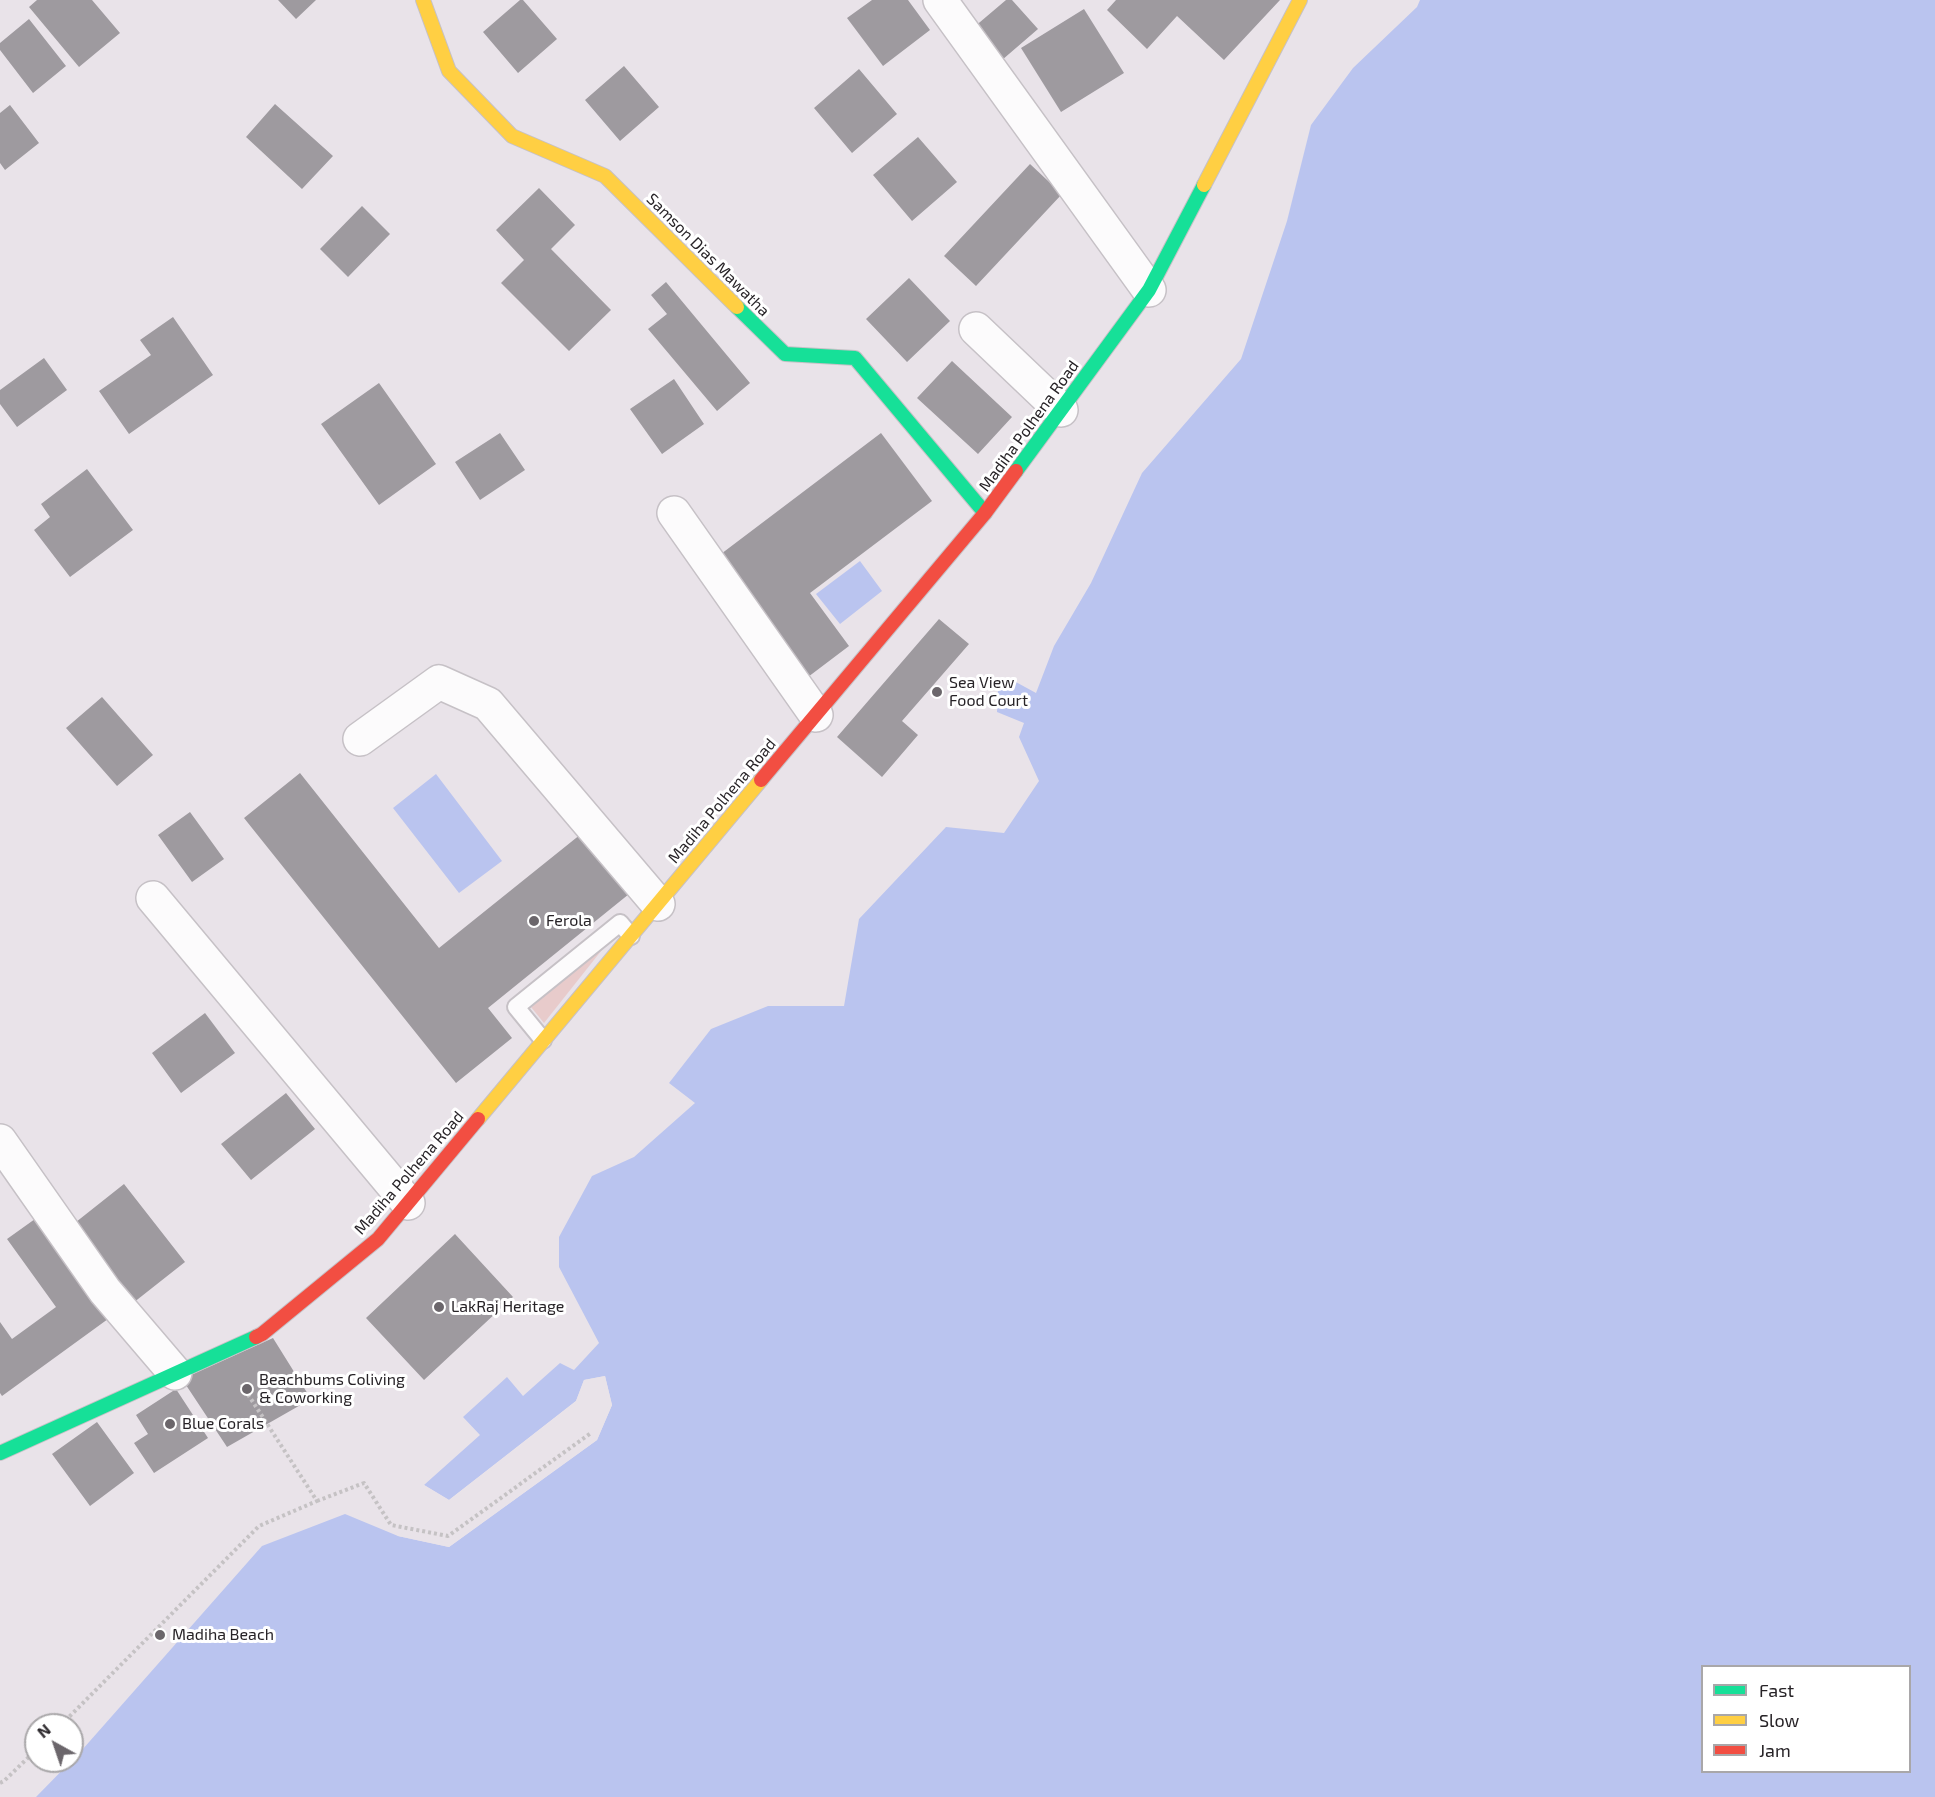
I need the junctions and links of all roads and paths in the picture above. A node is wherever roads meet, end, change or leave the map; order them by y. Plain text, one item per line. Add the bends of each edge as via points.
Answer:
1 (423, 0) edge
2 (940, 0) edge
3 (1300, 0) edge
4 (1149, 290) junction
5 (976, 329) dead end
6 (1061, 410) junction
7 (674, 513) dead end
8 (985, 513) junction
9 (816, 715) junction
10 (360, 739) dead end
11 (153, 898) dead end
12 (658, 904) junction
13 (631, 936) junction
14 (543, 1040) junction
15 (0, 1141) edge
16 (408, 1203) junction
17 (221, 1352) junction
18 (176, 1373) junction
19 (591, 1433) dead end
20 (0, 1453) edge
21 (317, 1501) junction
22 (73, 1713) edge
23 (24, 1762) edge
24 (0, 1783) edge

1 - 8 street, Samson Dias Mawatha via 449,70 512,136 605,176 785,354 855,358
2 - 4 street
3 - 4 street, Madiha Polhena Road
4 - 6 street, Madiha Polhena Road
5 - 6 street
6 - 8 street, Madiha Polhena Road
7 - 9 street
8 - 9 street, Madiha Polhena Road
9 - 12 street, Madiha Polhena Road
10 - 12 street via 439,682 488,704
11 - 16 street
12 - 13 street, Madiha Polhena Road
13 - 14 street, Madiha Polhena Road
13 - 14 lane via 620,922 516,1007
14 - 16 street, Madiha Polhena Road
15 - 18 street via 105,1291
16 - 17 street, Madiha Polhena Road via 378,1239 262,1334
17 - 18 street, Madiha Polhena Road
17 - 21 path
18 - 20 street, Madiha Polhena Road
19 - 21 path via 448,1536 391,1526 364,1483
21 - 22 path via 259,1526
23 - 24 path

